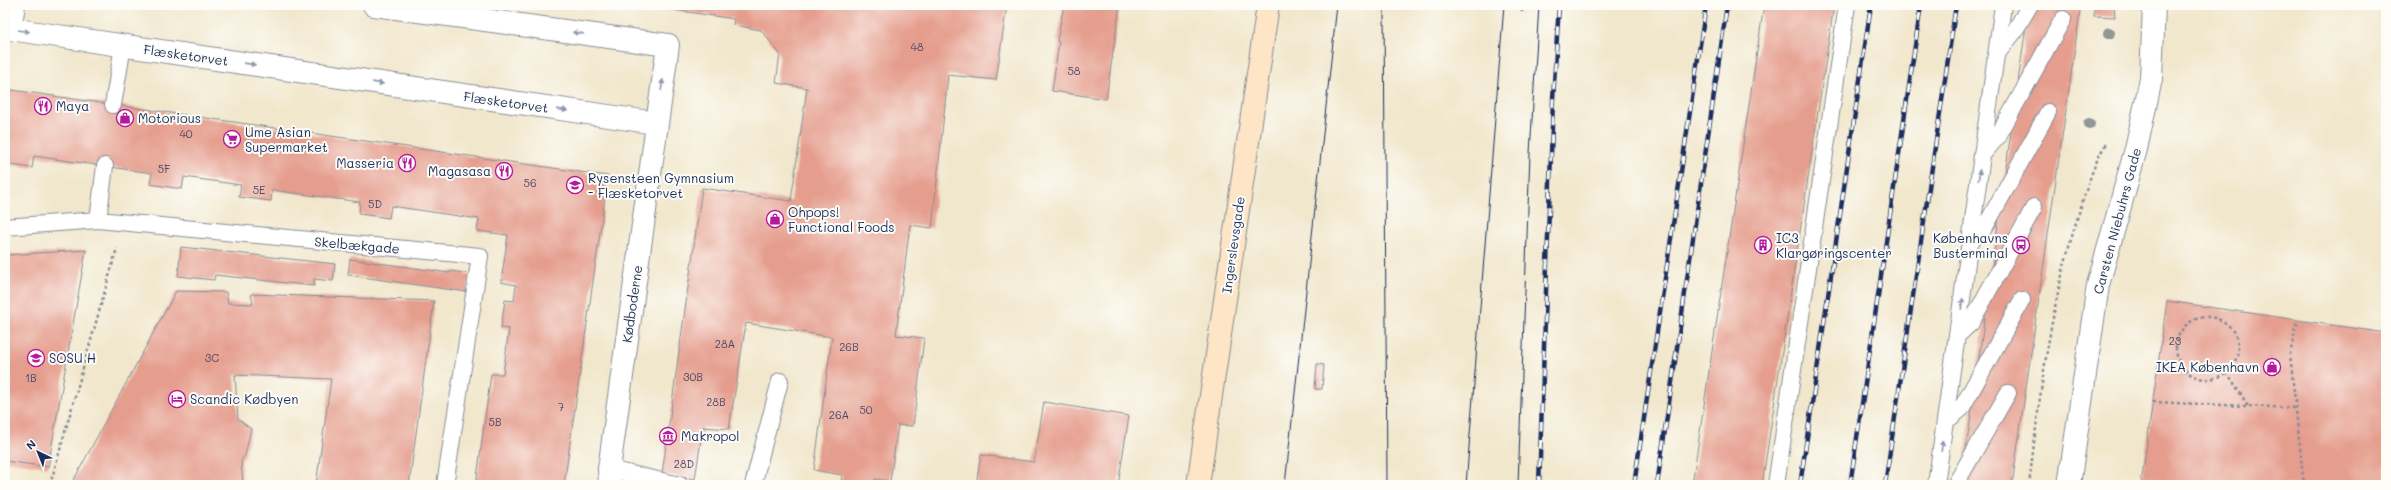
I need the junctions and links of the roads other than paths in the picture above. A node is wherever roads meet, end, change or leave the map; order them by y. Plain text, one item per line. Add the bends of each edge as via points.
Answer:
1 (14, 5) edge
2 (374, 5) edge
3 (1268, 5) edge
4 (1847, 5) edge
5 (2003, 5) edge
6 (2030, 5) edge
7 (2154, 5) edge
8 (2063, 19) dead end
9 (123, 46) junction
10 (1996, 55) junction
11 (114, 105) dead end
12 (2048, 112) dead end
13 (656, 123) junction
14 (1982, 155) junction
15 (106, 166) dead end
16 (2034, 207) dead end
17 (98, 220) junction
18 (5, 228) edge
19 (1970, 242) junction
20 (2022, 300) dead end
21 (1957, 336) junction
22 (780, 381) dead end
23 (2008, 393) dead end
24 (1945, 422) junction
25 (610, 477) edge
26 (445, 485) edge
27 (680, 485) edge
28 (753, 485) edge
29 (1198, 485) edge
30 (1776, 485) edge
31 (1936, 485) edge
32 (1955, 485) edge
33 (2068, 485) edge

1 -> 9 street, Flæsketorvet via 10,29
13 -> 2 street via 668,45
3 - 29 street, Ingerslevsgade
4 - 30 lane
5 - 10 lane
6 - 10 lane
7 - 33 street, Carsten Niebuhrs Gade via 2151,79 2136,149 2098,285
8 - 14 lane via 1998,136
9 - 11 lane
9 -> 13 street, Flæsketorvet
10 - 14 lane
12 - 19 lane via 1985,227
13 - 25 street, Kødboderne
19 -> 14 lane
15 - 17 lane
16 - 21 lane via 1970,323
17 - 18 lane, Skelbækgade
17 - 26 lane, Skelbækgade via 480,256
21 -> 19 lane
20 - 24 lane via 1961,409
21 - 24 lane
22 - 28 lane
23 - 32 lane
31 -> 24 lane
25 - 27 lane

